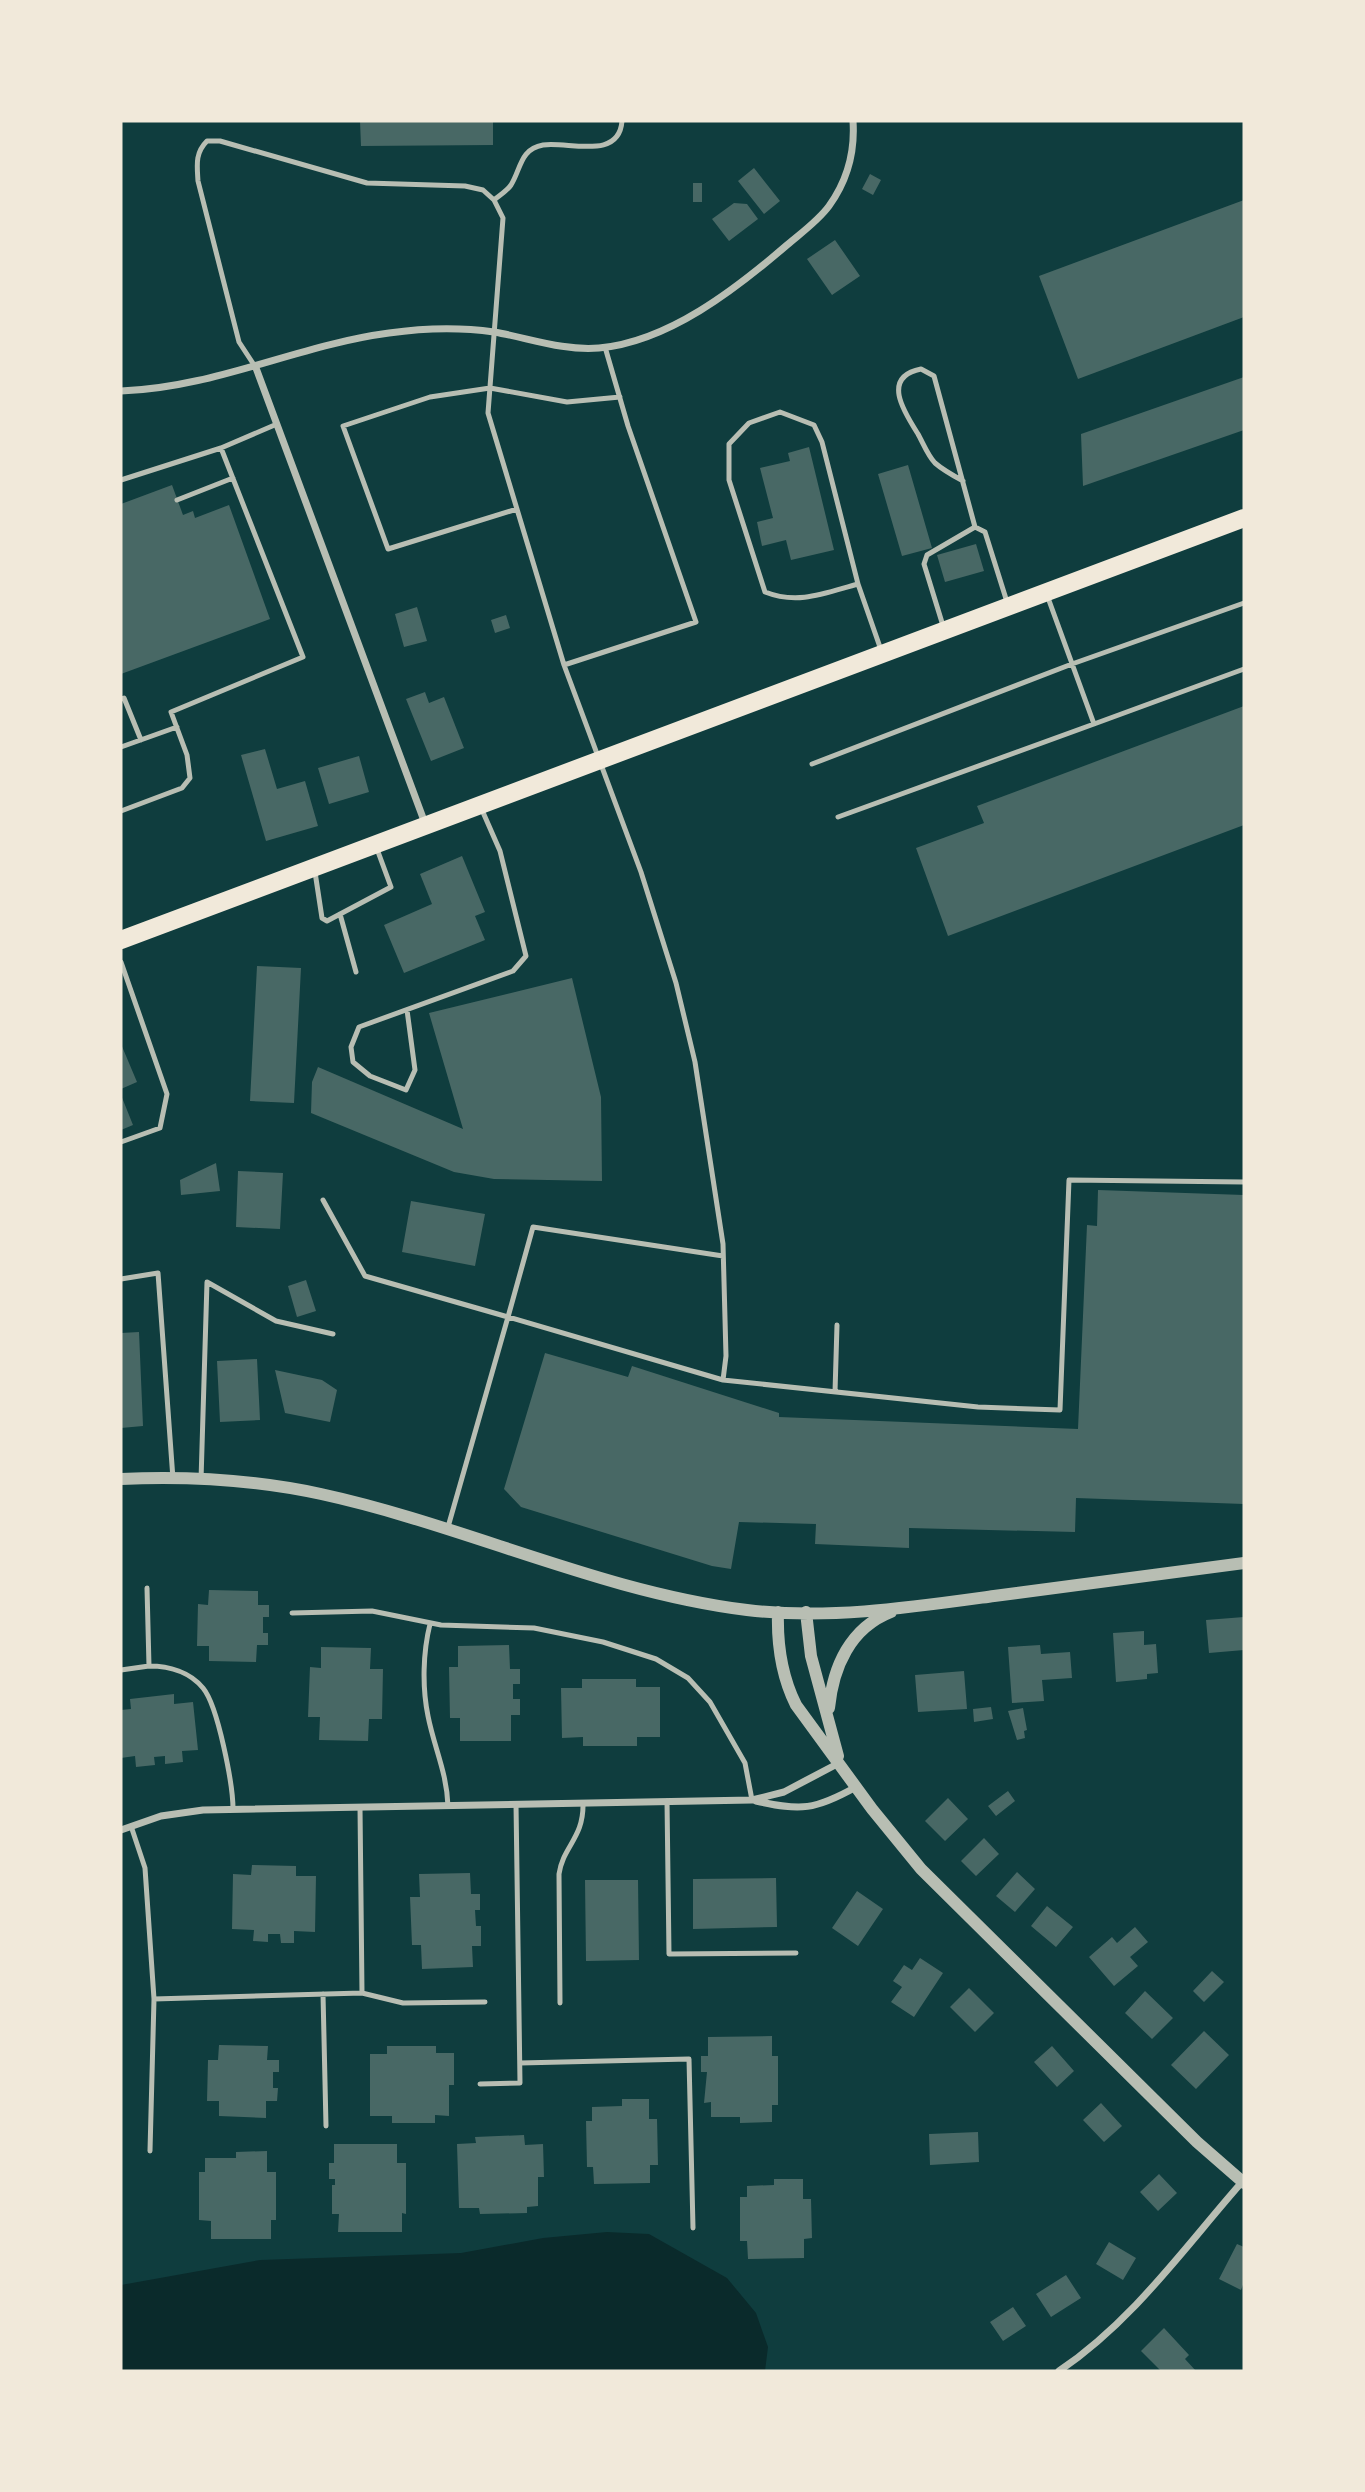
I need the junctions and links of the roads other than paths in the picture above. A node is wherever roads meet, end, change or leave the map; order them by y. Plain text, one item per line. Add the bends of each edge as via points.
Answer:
1 (622, 121) edge
2 (853, 121) edge
3 (494, 200) junction
4 (494, 332) junction
5 (605, 347) junction
6 (256, 368) junction
7 (490, 388) junction
8 (121, 391) edge
9 (620, 397) junction
10 (277, 424) junction
11 (221, 448) junction
12 (233, 478) junction
13 (121, 481) edge
14 (963, 481) junction
15 (177, 500) dead end
16 (517, 509) junction
17 (1244, 518) edge
18 (975, 527) junction
19 (858, 584) junction
20 (1047, 595) junction
21 (1244, 604) edge
22 (1010, 609) junction
23 (945, 633) junction
24 (883, 656) junction
25 (1072, 664) junction
26 (564, 665) junction
27 (1244, 669) edge
28 (121, 699) edge
29 (1094, 724) junction
30 (177, 727) junction
31 (141, 740) junction
32 (121, 747) edge
33 (597, 762) junction
34 (812, 764) dead end
35 (480, 807) junction
36 (121, 811) edge
37 (838, 817) dead end
38 (426, 827) junction
39 (376, 846) junction
40 (314, 869) junction
41 (340, 914) junction
42 (121, 940) edge
43 (121, 962) edge
44 (356, 972) dead end
45 (407, 1010) junction
46 (121, 1142) edge
47 (1244, 1182) edge
48 (323, 1200) dead end
49 (723, 1256) junction
50 (121, 1279) edge
51 (508, 1317) junction
52 (837, 1325) dead end
53 (333, 1334) dead end
54 (723, 1380) junction
55 (835, 1392) junction
56 (121, 1479) edge
57 (173, 1479) junction
58 (201, 1480) junction
59 (447, 1530) junction
60 (1244, 1563) edge
61 (147, 1588) dead end
62 (901, 1608) junction
63 (292, 1612) dead end
64 (778, 1612) junction
65 (806, 1612) junction
66 (430, 1624) junction
67 (149, 1666) junction
68 (121, 1670) edge
69 (828, 1719) junction
70 (840, 1763) junction
71 (856, 1787) junction
72 (752, 1800) junction
73 (667, 1801) junction
74 (583, 1803) junction
75 (516, 1804) junction
76 (449, 1805) junction
77 (360, 1807) junction
78 (233, 1809) junction
79 (131, 1826) junction
80 (121, 1830) edge
81 (796, 1953) dead end
82 (362, 1993) junction
83 (323, 1994) junction
84 (154, 1999) junction
85 (485, 2002) dead end
86 (560, 2003) dead end
87 (520, 2063) junction
88 (480, 2084) dead end
89 (326, 2126) dead end
90 (150, 2151) dead end
91 (1243, 2182) edge
92 (693, 2228) dead end
93 (1059, 2371) edge

1 - 3 lane via 613,140 601,146 529,149 510,188
2 - 5 street via 846,173 814,223 693,313 648,335
3 - 4 lane via 503,218
3 - 6 lane via 483,190 465,186 367,183 207,141 196,160 198,181 239,342
4 - 5 street via 571,347
4 - 6 street via 439,328 387,333
4 - 7 lane
5 - 9 lane
6 - 8 street via 170,387
6 - 10 street
7 - 9 lane via 567,402
7 - 16 lane via 488,413
7 - 16 lane via 430,397 343,426 388,549
9 - 26 lane via 696,622
10 - 11 lane
10 - 38 street
11 - 12 lane
11 - 13 lane
12 - 15 lane
12 - 30 lane via 303,657 171,712
14 - 14 lane via 934,376 921,369 911,371 901,380 901,406 934,463
14 - 18 lane
16 - 26 lane
17 - 20 main road
18 - 22 lane via 985,532
18 - 23 lane via 927,555 924,564
19 - 19 lane via 814,425 780,412 749,423 729,444 729,480 765,592 800,600
19 - 24 lane
20 - 22 main road
20 - 25 lane
21 - 25 lane
22 - 23 main road
23 - 24 main road
24 - 33 main road
25 - 29 lane
25 - 34 lane
26 - 33 lane
27 - 29 lane
28 - 31 lane
29 - 37 lane
30 - 31 lane
30 - 36 lane via 191,778 181,788
31 - 32 lane
33 - 35 main road
33 - 49 lane via 676,983 706,1122
35 - 38 main road
35 - 45 lane via 500,851 527,957 513,971
38 - 39 main road
39 - 40 main road
39 - 41 lane via 391,887
40 - 41 lane via 322,918 327,921
40 - 42 main road
41 - 44 lane
43 - 46 lane via 167,1094 160,1128
45 - 45 lane via 359,1027 351,1047 353,1062 370,1076 406,1090 415,1070
47 - 55 lane via 1069,1180 1060,1410 978,1408
48 - 51 lane via 365,1276
49 - 51 lane via 533,1227
49 - 54 lane
50 - 57 lane via 158,1273
51 - 54 lane
51 - 59 lane
52 - 55 lane
53 - 58 lane via 276,1321 207,1282
54 - 55 lane
56 - 57 street
57 - 58 street
58 - 59 street via 322,1494
59 - 64 street via 656,1592
60 - 62 street
61 - 67 lane
62 - 65 street
62 - 69 street via 873,1620 850,1642 832,1686
63 - 66 lane via 372,1611
64 - 65 street
64 - 70 street via 778,1644 786,1682 803,1715
65 - 69 street via 811,1656
66 - 72 lane via 551,1630 668,1665 710,1702 745,1763
66 - 76 lane via 425,1652 426,1706
67 - 68 lane
67 - 78 lane via 176,1670 208,1695 230,1776
69 - 70 street
70 - 71 street
70 - 72 street via 784,1791
71 - 72 street via 811,1808
71 - 91 street via 940,1889
72 - 73 street
73 - 74 street
73 - 81 lane via 669,1954
74 - 75 street
74 - 86 lane via 580,1832 559,1874
75 - 76 street
75 - 87 lane
76 - 77 street
77 - 78 street
77 - 82 lane
78 - 79 street via 174,1814
79 - 80 street
79 - 84 lane via 145,1867
82 - 83 lane
82 - 85 lane via 403,2003
83 - 84 lane
83 - 89 lane
84 - 90 lane
87 - 88 lane via 520,2083
87 - 92 lane via 689,2059
91 - 93 street via 1141,2300 1097,2343

